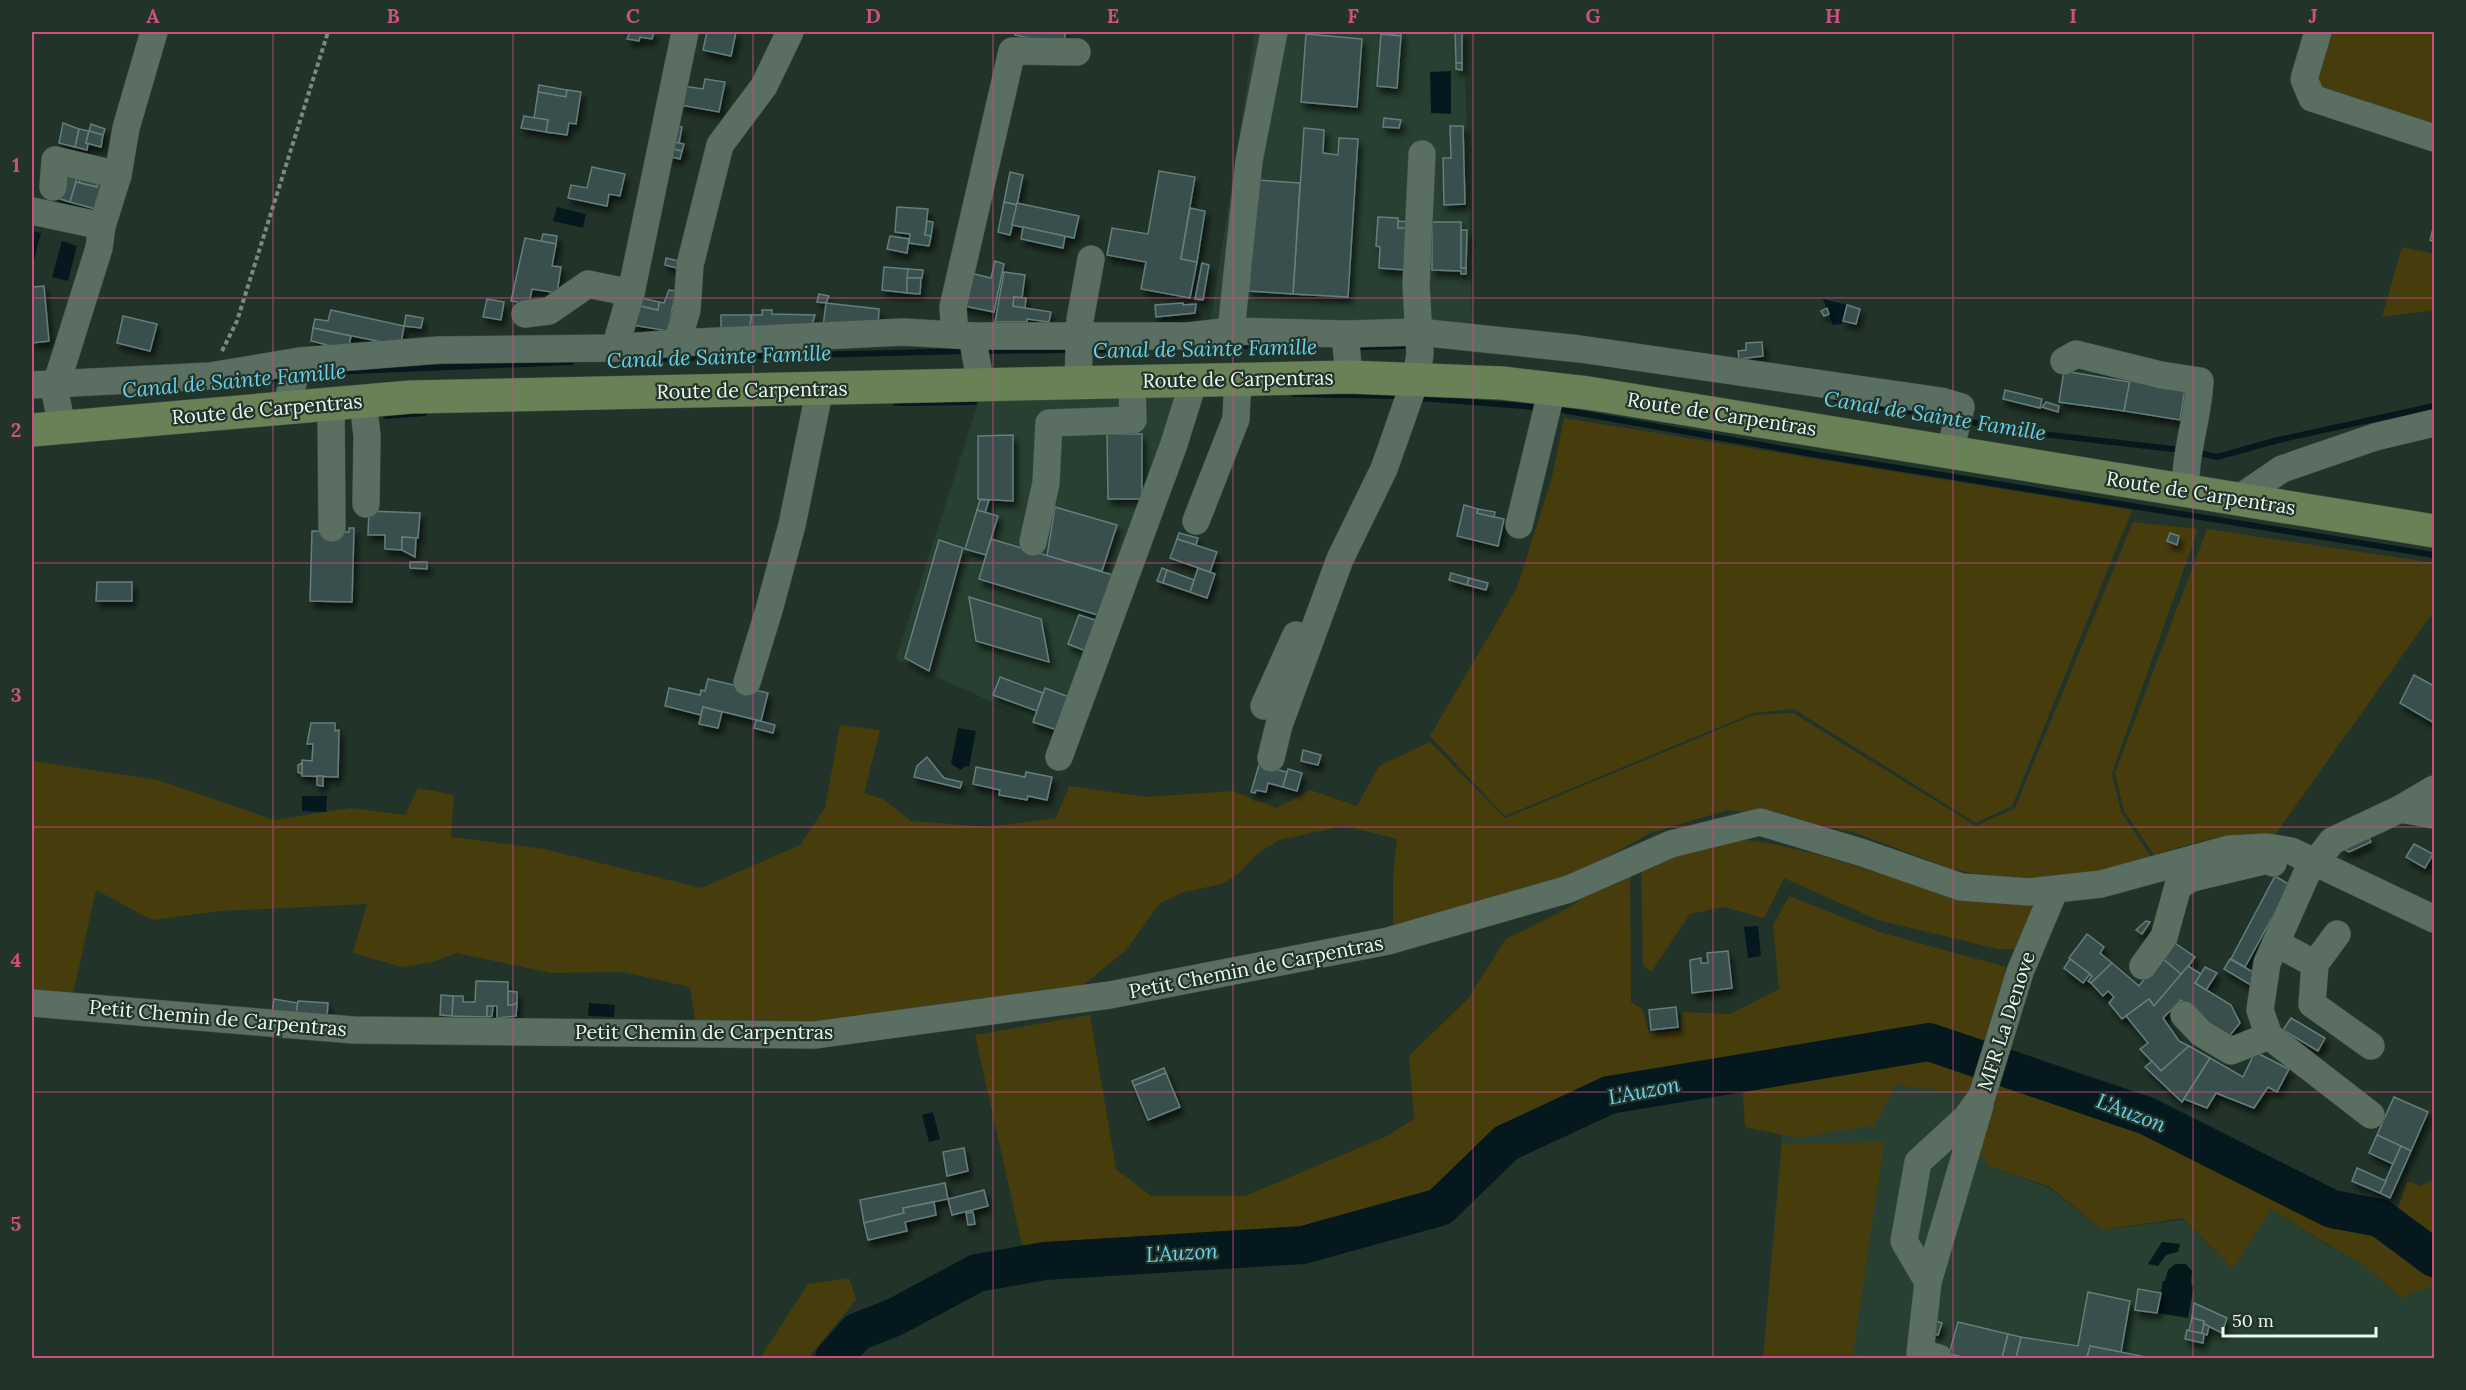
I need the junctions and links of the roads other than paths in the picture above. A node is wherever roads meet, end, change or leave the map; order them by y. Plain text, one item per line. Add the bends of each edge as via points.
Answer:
1 (154, 32) edge
2 (685, 32) edge
3 (790, 32) edge
4 (1274, 32) edge
5 (2318, 32) edge
6 (1077, 52) dead end
7 (2434, 138) edge
8 (1422, 154) dead end
9 (118, 175) junction
10 (53, 187) dead end
11 (32, 211) edge
12 (102, 226) junction
13 (1091, 259) dead end
14 (631, 293) junction
15 (525, 314) dead end
16 (1231, 331) junction
17 (1419, 332) junction
18 (1345, 334) junction
19 (964, 336) junction
20 (1079, 338) junction
21 (677, 343) junction
22 (615, 348) junction
23 (300, 361) junction
24 (2064, 362) dead end
25 (1348, 377) junction
26 (1416, 378) junction
27 (1242, 379) junction
28 (1194, 380) junction
29 (1132, 382) junction
30 (44, 383) edge
31 (1078, 383) junction
32 (981, 385) junction
33 (820, 388) junction
34 (1551, 389) junction
35 (363, 401) junction
36 (331, 404) junction
37 (285, 408) junction
38 (2434, 423) edge
39 (46, 429) edge
40 (1950, 451) junction
41 (2186, 491) junction
42 (2238, 499) junction
43 (366, 504) dead end
44 (1196, 521) dead end
45 (1519, 525) dead end
46 (332, 528) dead end
47 (2434, 531) edge
48 (1033, 542) dead end
49 (1331, 585) junction
50 (747, 682) dead end
51 (1264, 706) dead end
52 (1059, 757) dead end
53 (1271, 758) dead end
54 (2434, 789) edge
55 (2420, 814) edge
56 (2312, 869) junction
57 (2052, 896) dead end
58 (2434, 919) edge
59 (2337, 934) dead end
60 (2276, 943) junction
61 (2315, 964) junction
62 (2144, 966) dead end
63 (32, 1003) edge
64 (2184, 1015) dead end
65 (2269, 1036) junction
66 (2371, 1046) dead end
67 (1982, 1096) junction
68 (2371, 1115) dead end
69 (1927, 1290) junction
70 (1939, 1359) edge

1 - 9 street via 126,128
2 - 14 street
3 - 21 street via 768,78 720,145 690,265 687,310
4 - 16 street via 1249,161
5 - 7 street via 2304,80 2312,98
6 - 19 street via 1012,51 953,307
8 - 17 street via 1416,285
9 - 10 street via 55,160
9 - 12 street
11 - 12 street
12 - 30 street via 99,248
13 - 20 street
14 - 15 street via 588,284 549,311
14 - 22 street
16 - 18 street
16 - 20 street via 1188,336
17 - 18 street
17 - 26 street
17 - 40 street via 1592,351 1941,401 1961,407
18 - 25 street
19 - 20 street
19 - 21 street via 903,332
19 - 32 street
20 - 31 street
21 - 22 street
22 - 23 street via 438,350
23 - 30 street via 210,376
23 - 37 street
24 - 41 street via 2076,354 2200,381 2199,409 2185,468
25 - 26 main road, Route de Carpentras
25 - 27 main road, Route de Carpentras
26 - 34 main road, Route de Carpentras
26 - 49 street via 1384,469
27 - 28 main road, Route de Carpentras
27 - 44 street via 1236,419
28 - 29 main road, Route de Carpentras
28 - 52 street
29 - 31 main road, Route de Carpentras
29 - 48 street via 1133,420 1049,423 1046,483
30 - 39 street via 56,397
31 - 32 main road, Route de Carpentras
32 - 33 main road, Route de Carpentras
33 - 35 main road, Route de Carpentras
33 - 50 street via 792,525
34 - 40 main road, Route de Carpentras
34 - 45 street
35 - 36 main road, Route de Carpentras
35 - 43 street
36 - 37 main road, Route de Carpentras
36 - 46 street
37 - 39 main road, Route de Carpentras
38 - 42 street via 2375,437 2282,469
40 - 41 main road, Route de Carpentras
41 - 42 main road, Route de Carpentras
42 - 47 main road, Route de Carpentras
49 - 51 street via 1293,640
49 - 53 street via 1279,725
54 - 55 street
55 - 56 street via 2332,841
56 - 58 street, Petit Chemin de Carpentras
56 - 60 street
56 - 62 street via 2268,860 2192,878 2178,886 2164,937
56 - 63 street, Petit Chemin de Carpentras via 2291,851 2267,847 2229,849 2101,884 2029,892 1961,886 1760,822 1671,843 1569,889 1388,941 1110,995 815,1035 353,1030
57 - 67 street, MFR La Denove via 2020,972
59 - 61 street
60 - 61 street
60 - 65 street via 2267,963 2259,1010
61 - 66 street via 2312,1004
64 - 65 street via 2201,1033 2231,1051
65 - 68 street
67 - 69 street
67 - 69 street, MFR La Denove via 1966,1118 1918,1162 1905,1241
69 - 70 street via 1920,1353

